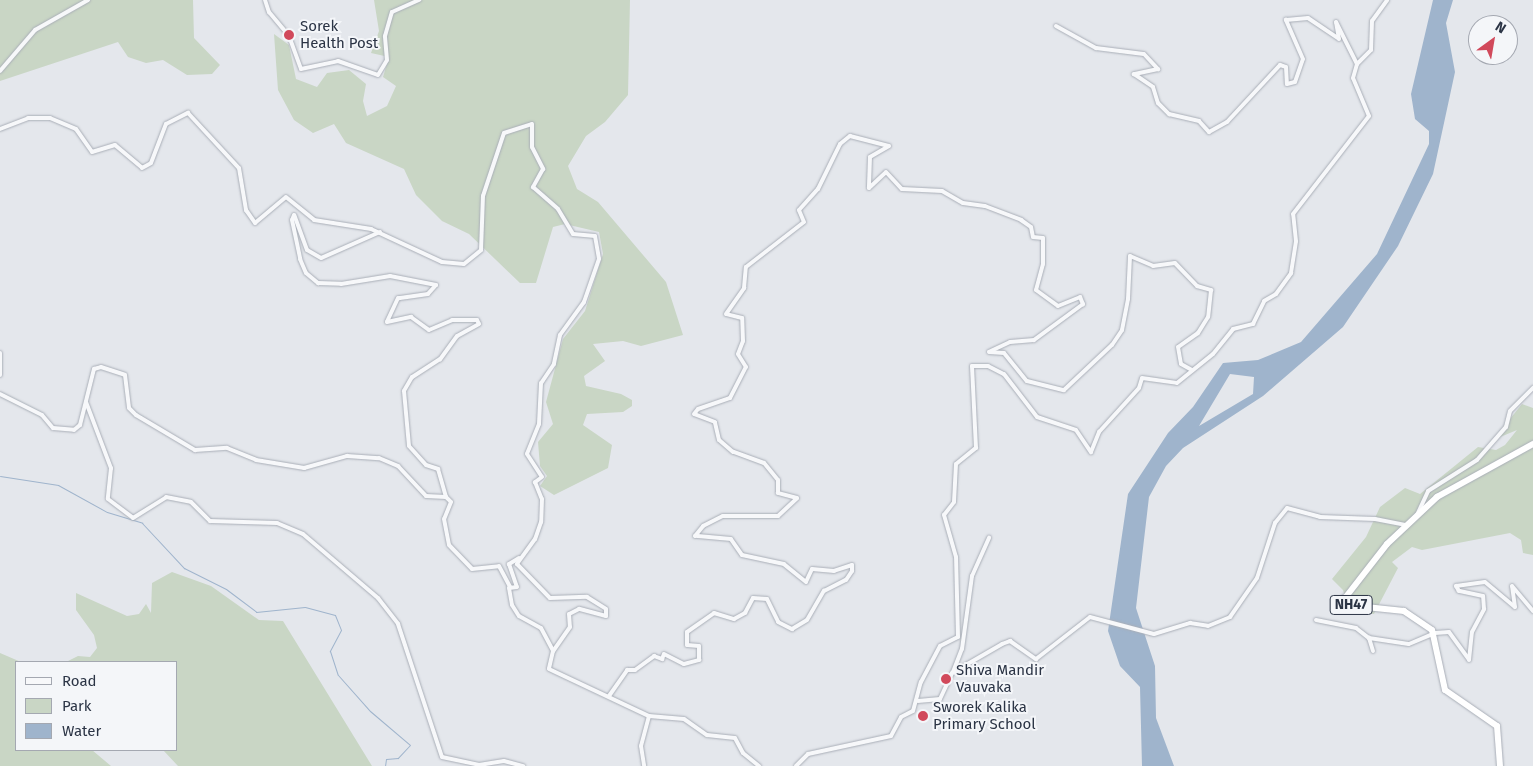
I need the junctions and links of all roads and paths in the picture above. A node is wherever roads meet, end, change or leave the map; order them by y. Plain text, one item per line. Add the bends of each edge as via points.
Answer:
1 (88, 0) edge
2 (265, 0) edge
3 (419, 0) edge
4 (1387, 0) edge
5 (1056, 26) dead end
6 (1357, 64) junction
7 (0, 72) edge
8 (0, 129) edge
9 (380, 232) junction
10 (0, 354) edge
11 (1192, 370) junction
12 (0, 375) edge
13 (1533, 388) edge
14 (0, 394) edge
15 (86, 402) junction
16 (1533, 444) edge
17 (446, 497) junction
18 (1417, 514) junction
19 (1406, 525) junction
20 (989, 538) dead end
21 (519, 558) junction
22 (510, 587) junction
23 (1533, 612) edge
24 (1316, 620) dead end
25 (1435, 633) junction
26 (1369, 638) junction
27 (553, 651) junction
28 (1374, 651) dead end
29 (953, 672) junction
30 (609, 696) junction
31 (918, 702) junction
32 (649, 716) junction
33 (523, 766) edge
34 (644, 766) edge
35 (759, 766) edge
36 (796, 766) edge
37 (1500, 766) edge

1 - 7 street via 36,30
2 - 3 street via 288,36 300,69 338,61 378,75 387,60 385,36 392,12
4 - 6 street via 1372,21 1371,50
5 - 6 street via 1107,52 1131,49 1144,54 1158,69 1134,74 1153,87 1158,103 1170,114 1199,121 1209,132 1227,122 1280,65 1286,67 1288,84 1295,82 1303,59 1286,20 1308,18 1339,39 1336,22
6 - 11 street via 1354,87 1369,116 1293,214 1295,259 1286,282 1264,301 1252,324 1234,330
8 - 9 street via 28,118 50,118 76,128 92,152 115,145 142,168 151,163 166,124 188,113 239,168 246,210 255,223 286,198 314,220
9 - 17 street via 321,258 307,250 294,215 292,220 300,259 306,273 318,283 341,284 390,276 436,285 428,294 398,298 387,322 412,317 429,330 452,320 477,320 479,324 457,336 440,359 408,382 404,391 409,446 426,465 438,469
9 - 21 street via 442,262 464,264 476,258 484,238 486,183 502,137 527,123 532,124 532,148 543,169 533,187 558,209 573,234 595,236 599,259 584,302 560,335 554,364 541,383 539,424 526,454 542,477 535,482 542,499 541,522 535,539
10 - 12 street
11 - 30 street via 1181,364 1178,347 1198,333 1208,317 1210,290 1198,286 1175,263 1153,266 1130,256 1127,307 1122,330 1112,345 1064,390 1027,381 1004,353 989,352 1010,342 1034,340 1083,304 1080,297 1058,306 1036,290 1043,264 1043,238 1033,237 1031,228 1021,220 985,206 963,203 942,191 902,189 886,172 869,188 870,157 889,146 850,136 840,144 818,189 799,210 804,222 746,267 744,288 726,314 742,318 743,341 738,354 746,367 730,398 698,409 694,414 715,422 719,440 733,452 764,463 778,480 778,493 797,498 778,516 723,516 703,526 695,536 731,539 742,555 784,564 806,582 812,569 834,571 852,565 852,571 846,580 824,591 807,620 792,628 778,622 767,599 753,598 745,614 734,619 714,613 687,632 687,644 699,646 702,653 699,660 684,664 664,654 662,658 654,656 635,670 627,670
11 - 31 street via 1177,383 1142,378 1139,388 1099,432 1091,452 1076,430 1030,412 1004,374 988,366 972,366 976,448 956,464 954,502 944,514 956,557 958,637 940,646 921,682
13 - 18 street via 1510,411 1506,427 1477,460 1428,490
14 - 15 street via 42,414 65,432 80,425
15 - 17 street via 94,369 100,367 125,375 129,408 136,415 195,450 226,448 256,460 304,468 348,456 379,458 398,466 426,496
15 - 33 street via 110,468 108,499 133,518 166,497 192,502 210,521 277,523 303,534 378,598 398,624 442,757 479,765 504,761
16 - 18 highway, NH47 via 1437,497
17 - 22 street via 451,502 444,519 449,546 475,570 499,566
18 - 19 highway, NH47
19 - 25 highway, NH47 via 1349,589 1346,601 1356,606 1404,611
19 - 29 street via 1375,518 1327,518 1287,508 1275,523 1257,578 1230,616 1208,626 1190,623 1154,634 1090,617 1036,659 1010,641
20 - 29 street via 972,576 962,649
21 - 22 street via 510,564 517,587
21 - 27 street via 524,575 550,598 587,597 608,614 579,609 569,614 570,627
22 - 27 street via 517,614 541,628
23 - 25 street via 1512,586 1515,606 1484,582 1456,586 1458,591 1483,596 1484,609 1472,632 1469,660 1454,635
24 - 26 street via 1356,628
25 - 26 street via 1409,644
25 - 37 highway via 1444,690 1497,726
26 - 28 street
27 - 30 street via 549,669
29 - 31 street via 940,699
30 - 32 street
31 - 36 street via 913,711 901,717 891,736 808,754
32 - 34 street via 641,746
32 - 35 street via 684,719 707,736 735,738 743,753

